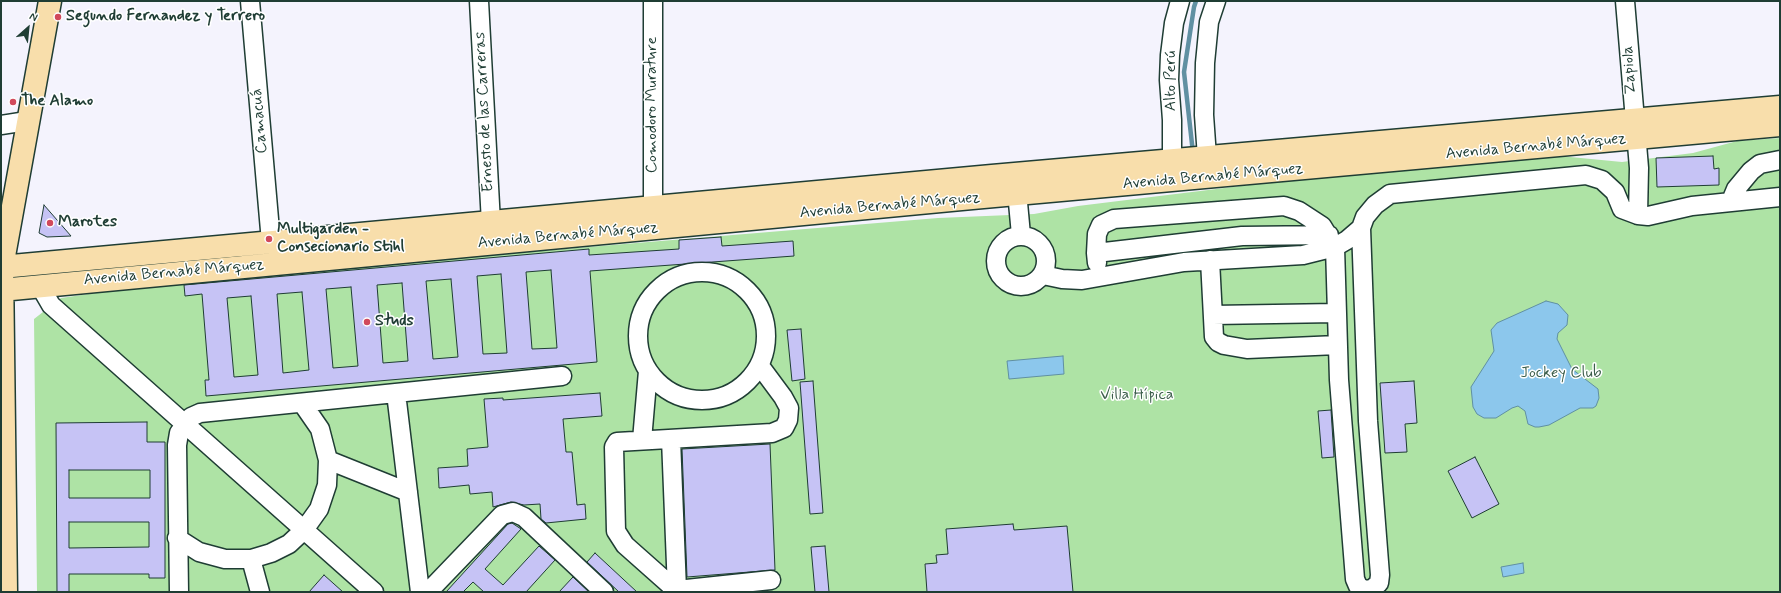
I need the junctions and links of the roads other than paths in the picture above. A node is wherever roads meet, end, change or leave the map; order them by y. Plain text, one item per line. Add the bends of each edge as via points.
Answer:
1 (50, 1) edge
2 (250, 1) edge
3 (479, 1) edge
4 (654, 1) edge
5 (1180, 1) edge
6 (1216, 1) edge
7 (1625, 1) edge
8 (1780, 107) edge
9 (28, 121) junction
10 (1, 125) edge
11 (1780, 126) edge
12 (1635, 129) junction
13 (1207, 157) junction
14 (1780, 160) edge
15 (1172, 161) junction
16 (1016, 185) junction
17 (1780, 197) edge
18 (1731, 201) junction
19 (653, 208) junction
20 (1638, 215) junction
21 (491, 223) junction
22 (1361, 228) junction
23 (1021, 235) junction
24 (1332, 241) junction
25 (271, 242) junction
26 (1096, 253) junction
27 (1210, 260) junction
28 (2, 267) edge
29 (1043, 274) junction
30 (1097, 278) junction
31 (40, 286) junction
32 (2, 290) edge
33 (1336, 313) junction
34 (1213, 315) junction
35 (1337, 345) junction
36 (760, 366) junction
37 (648, 371) junction
38 (562, 376) dead end
39 (396, 393) junction
40 (302, 403) junction
41 (184, 424) junction
42 (671, 439) junction
43 (642, 440) junction
44 (3, 457) edge
45 (328, 460) junction
46 (408, 492) junction
47 (304, 530) junction
48 (177, 538) junction
49 (251, 559) junction
50 (771, 580) dead end
51 (678, 591) edge
52 (1364, 591) edge
53 (6, 592) edge
54 (179, 592) edge
55 (260, 592) edge
56 (374, 592) edge
57 (420, 592) edge
58 (428, 592) edge
59 (604, 592) edge

1 - 9 main road
2 - 25 street, Camacuá
3 - 21 street, Ernesto de las Carreras
4 - 19 street, Comodoro Murature
5 - 15 street, Alto Perú via 1170,55
6 - 13 street, Alto Perú via 1209,22 1205,63 1204,114
7 - 12 street, Zapiola
8 - 12 main road, Avenida Bernabé Márquez
9 - 10 street
9 - 28 main road
11 - 12 main road, Avenida Bernabé Márquez
12 - 13 main road, Avenida Bernabé Márquez
12 - 16 main road, Avenida Bernabé Márquez
12 - 20 street, Zapiola via 1639,174
13 - 15 main road, Avenida Bernabé Márquez
14 - 18 street via 1760,164 1751,171 1736,189
15 - 16 main road, Avenida Bernabé Márquez
16 - 19 main road, Avenida Bernabé Márquez
16 - 23 street
16 - 31 main road, Avenida Bernabé Márquez
17 - 18 street
18 - 20 street via 1692,206 1648,216
19 - 21 main road, Avenida Bernabé Márquez
20 - 22 street via 1622,209 1615,192 1602,180 1586,175 1390,194 1375,204 1365,217
21 - 25 main road, Avenida Bernabé Márquez
22 - 24 street via 1347,240
22 - 52 street via 1368,421 1380,575 1379,583
23 - 29 street via 1035,239 1045,251 1046,267
23 - 29 street via 1006,240 997,252 997,268 1006,281 1022,286 1037,281
24 - 26 street via 1242,236
24 - 26 street via 1322,226 1299,211 1284,206 1259,206 1114,219 1101,225 1097,234
24 - 27 street via 1303,255
24 - 33 street
25 - 28 main road, Avenida Bernabé Márquez
26 - 30 street
27 - 30 street
27 - 34 street
28 - 32 main road
29 - 30 street via 1062,279
31 - 32 main road, Avenida Bernabé Márquez
31 - 41 street via 51,305
32 - 44 main road
33 - 34 street
33 - 35 street
34 - 35 street via 1214,337 1224,345 1246,349
35 - 52 street via 1355,579
36 - 37 street via 746,384 734,392 705,401 683,398 663,388
36 - 37 street via 766,344 765,322 756,301 741,285 728,278 699,272 677,277 664,285 644,307 638,328 639,351
36 - 42 street via 789,408 784,428 772,433
37 - 43 street
38 - 39 street
39 - 40 street
39 - 46 street
40 - 41 street via 200,413
40 - 45 street via 320,429
41 - 47 street
41 - 48 street via 177,445
42 - 43 street
42 - 51 street
43 - 51 street via 617,442 614,447 616,531 625,545
44 - 53 main road
45 - 46 street
45 - 47 street via 327,485 319,509
46 - 57 street
47 - 49 street via 289,544
47 - 56 street
48 - 49 street via 199,552 225,559
48 - 54 street
49 - 55 street
50 - 51 street
58 - 59 street via 502,515 513,512 524,517

